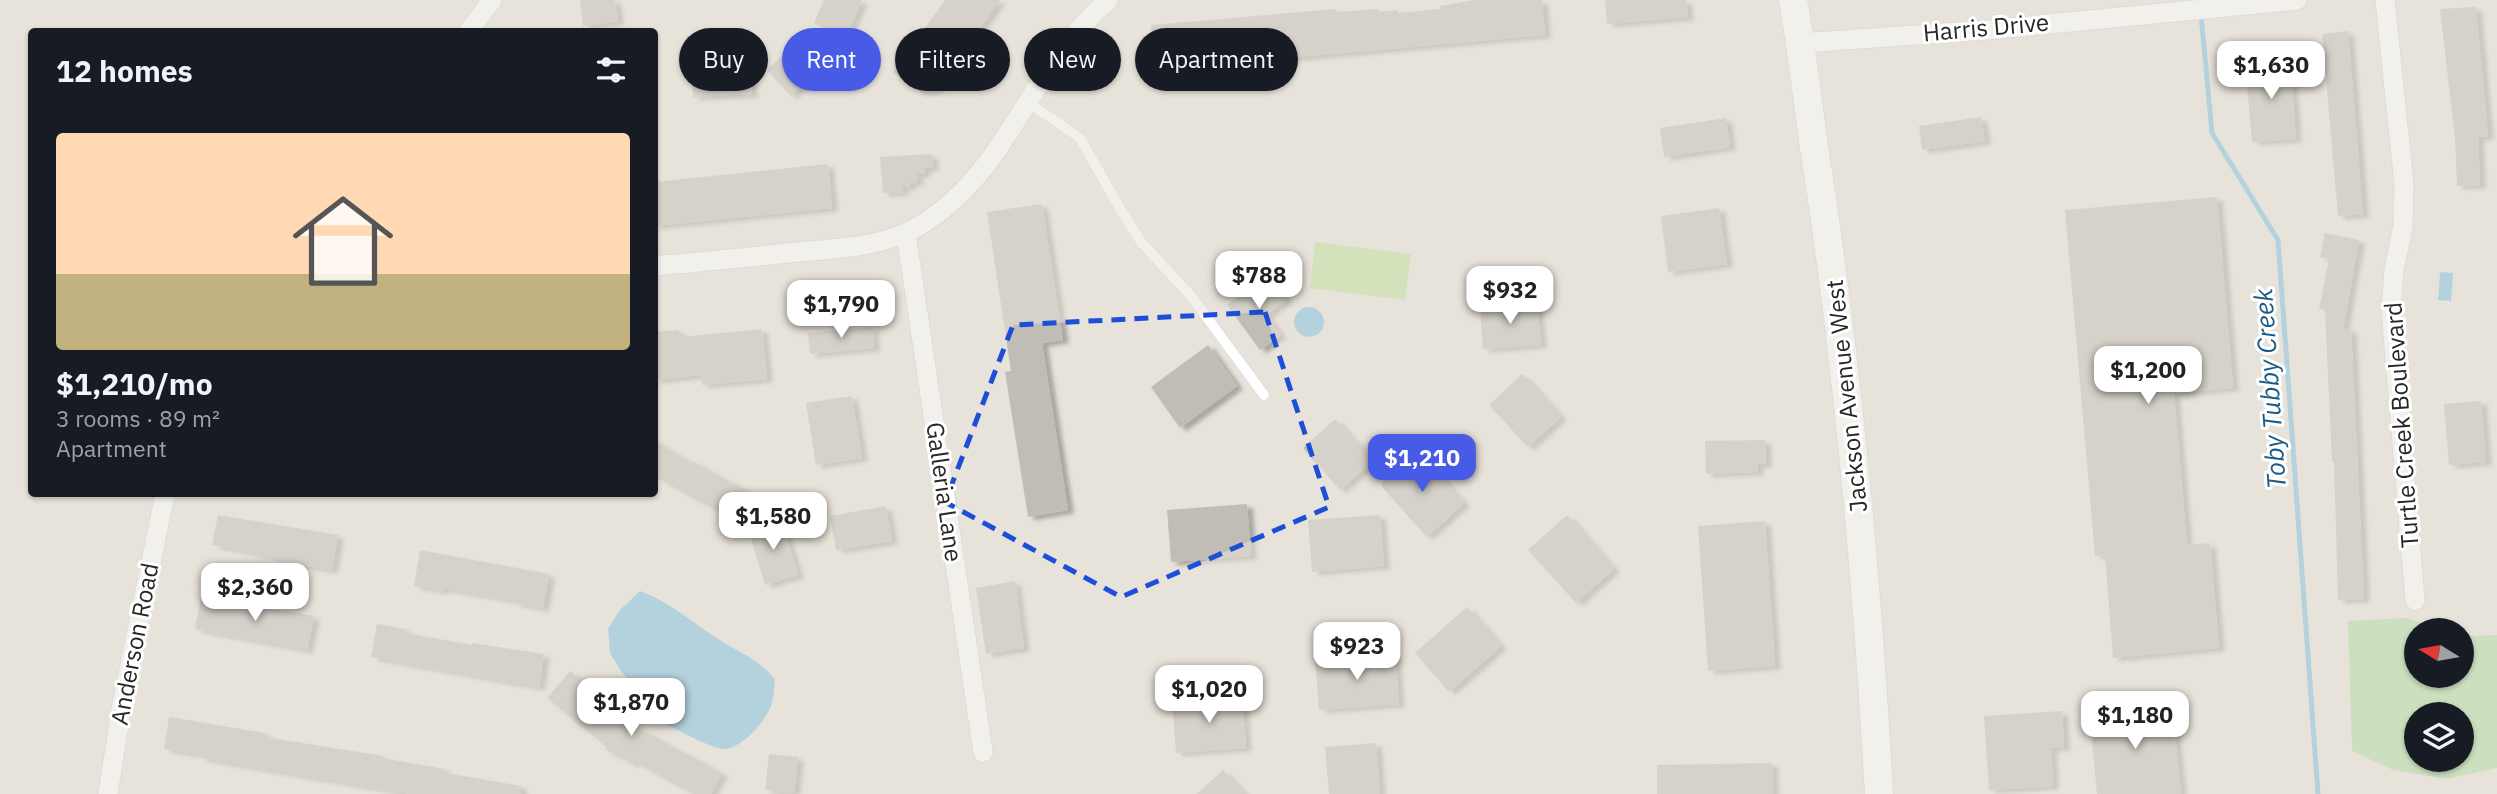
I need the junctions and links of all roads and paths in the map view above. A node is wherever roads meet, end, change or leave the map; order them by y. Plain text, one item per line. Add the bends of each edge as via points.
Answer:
1 (492, 0) edge
2 (1108, 0) edge
3 (1793, 0) edge
4 (2297, 0) edge
5 (2385, 0) edge
6 (471, 28) edge
7 (1801, 43) junction
8 (1029, 103) junction
9 (906, 233) junction
10 (658, 267) edge
11 (1264, 395) dead end
12 (164, 497) edge
13 (2416, 600) dead end
14 (983, 752) dead end
15 (107, 794) edge
16 (1879, 794) edge

1 - 6 street
2 - 8 street via 1058,54
3 - 7 main road, Jackson Avenue West
4 - 7 street, Harris Drive
5 - 13 street, Turtle Creek Boulevard via 2404,184 2391,310
7 - 16 main road, Jackson Avenue West via 1860,514
8 - 9 street via 959,196
8 - 11 lane via 1080,138 1141,242 1191,296
9 - 10 street via 855,247
9 - 14 street, Galleria Lane
12 - 15 street, Anderson Road

